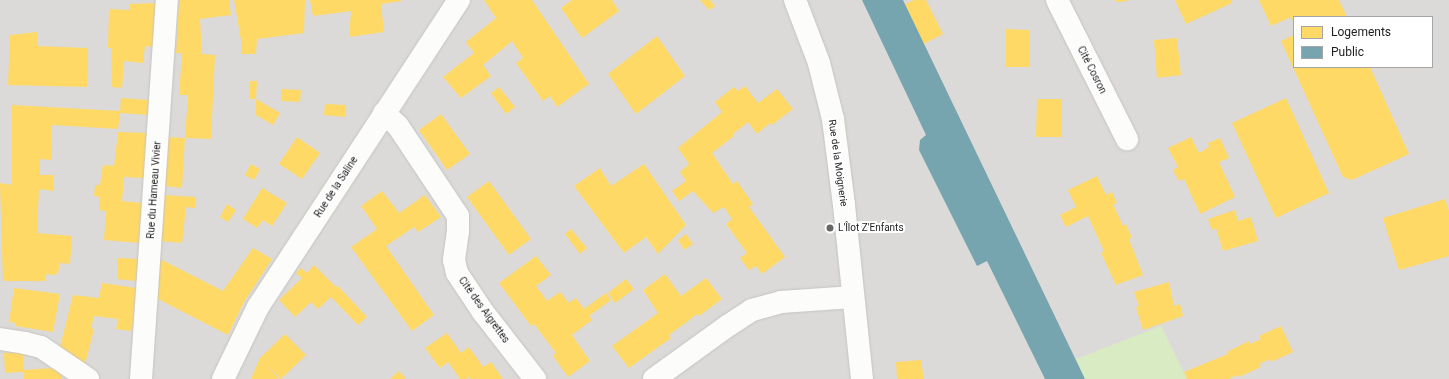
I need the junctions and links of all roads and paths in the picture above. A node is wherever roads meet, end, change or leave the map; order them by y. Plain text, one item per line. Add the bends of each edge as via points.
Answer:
1 (167, 0) edge
2 (459, 0) edge
3 (795, 0) edge
4 (1057, 0) edge
5 (384, 113) junction
6 (1127, 139) dead end
7 (853, 297) junction
8 (0, 339) edge
9 (88, 379) edge
10 (141, 379) edge
11 (224, 379) edge
12 (535, 379) edge
13 (654, 379) edge
14 (862, 379) edge

1 - 10 street, Rue du Hameau Vivier
2 - 5 street, Rue de la Saline
3 - 7 street, Rue de la Moignerie via 819,63 832,119
4 - 6 street, Cité Cosron
5 - 11 street, Rue de la Saline via 258,307
5 - 12 street, Cité des Aigrettes via 398,126 458,216 454,260 457,273 483,312
7 - 13 street via 781,302 752,310
7 - 14 street, Rue de la Moignerie
8 - 9 street via 40,347

